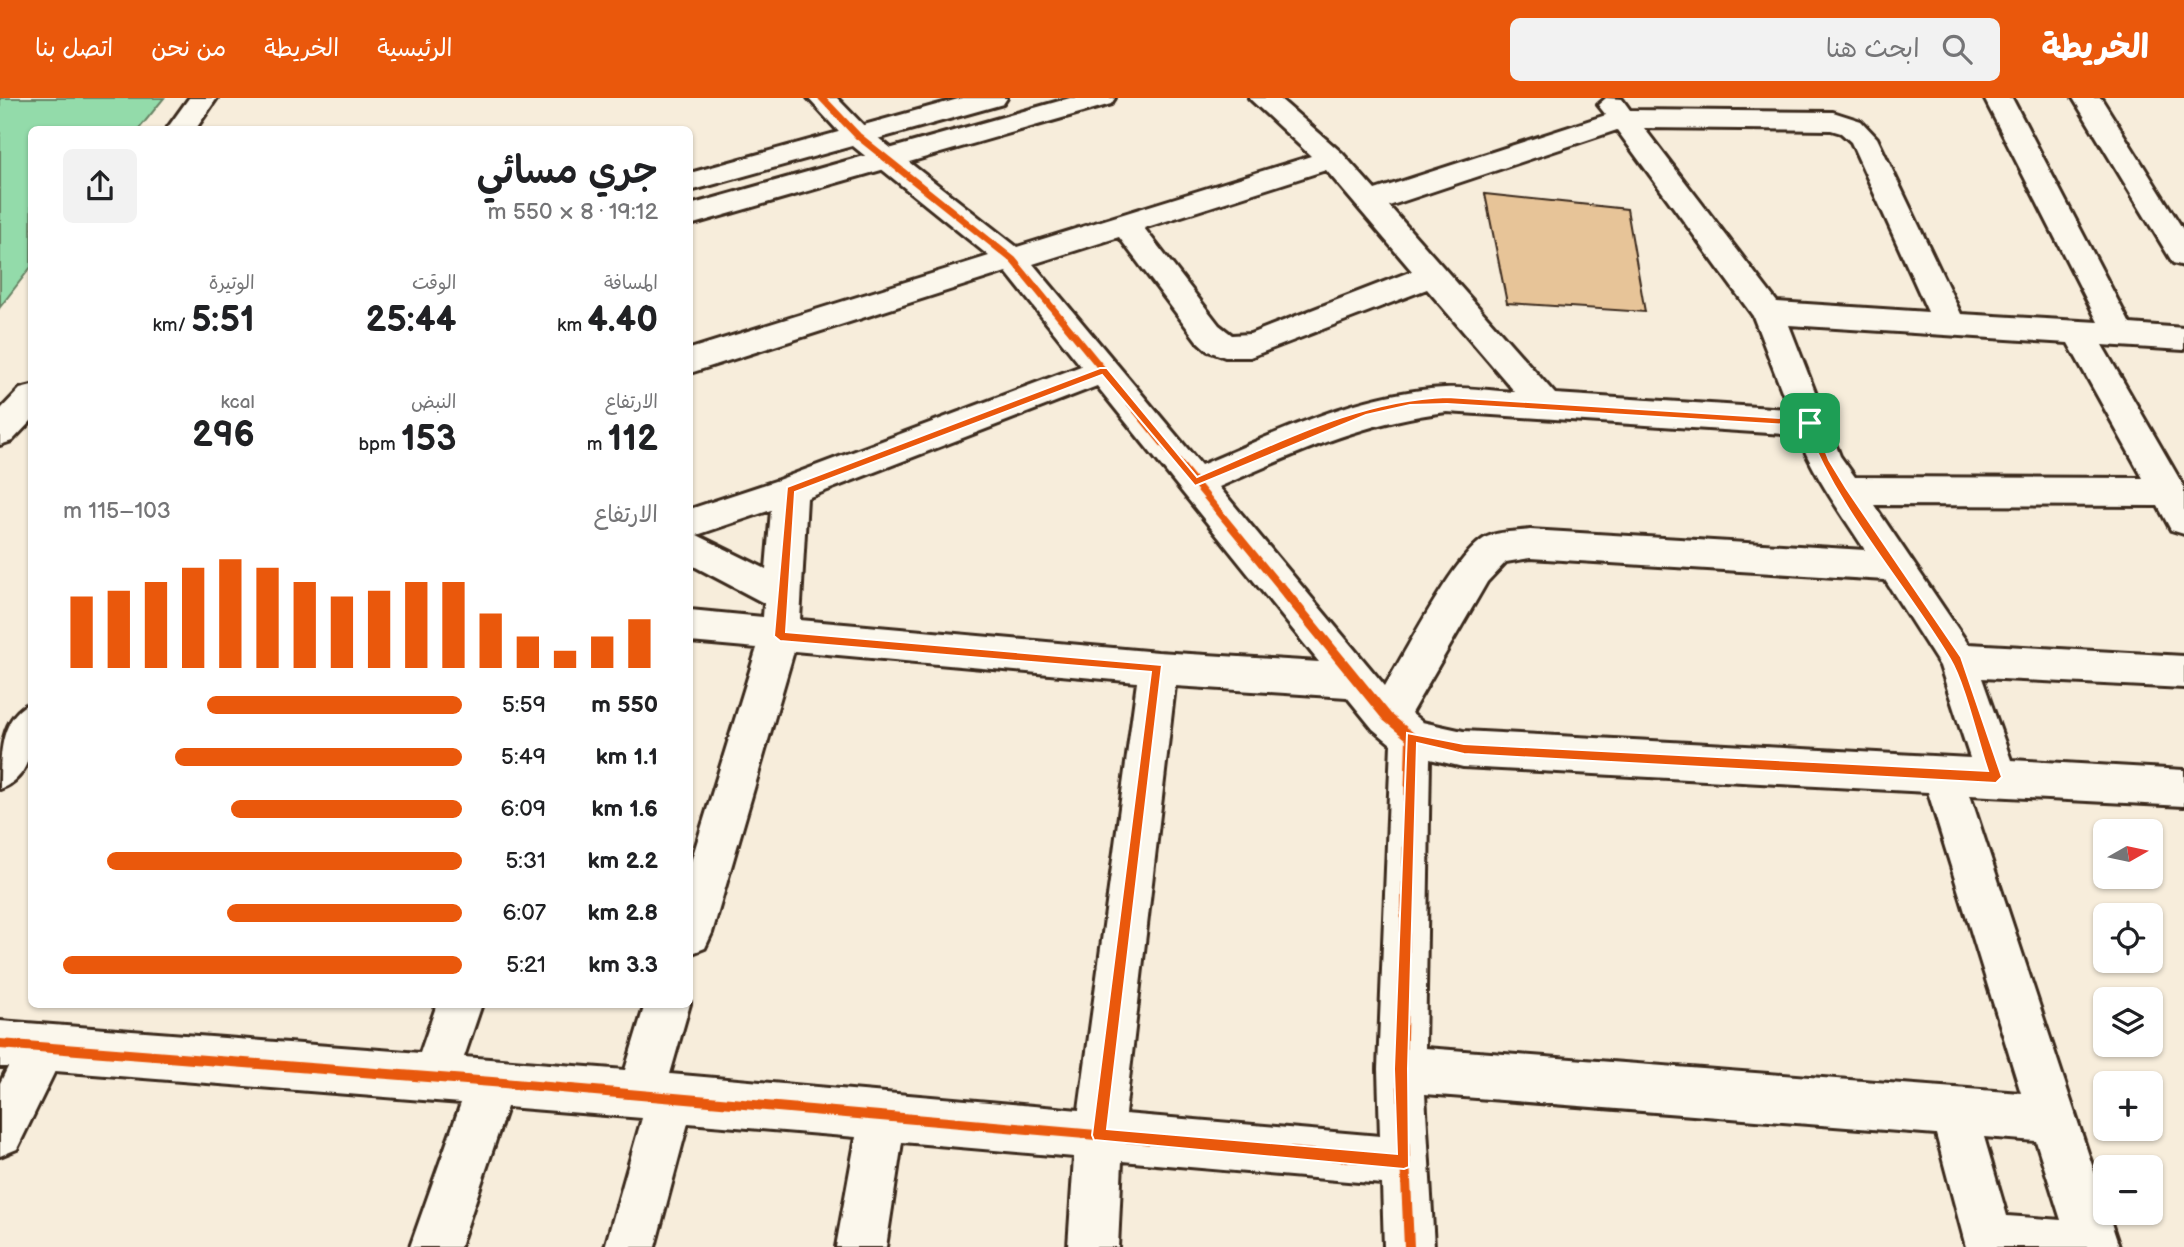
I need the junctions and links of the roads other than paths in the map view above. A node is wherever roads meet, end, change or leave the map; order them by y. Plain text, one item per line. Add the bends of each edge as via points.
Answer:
1 (203, 98) edge
2 (822, 98) edge
3 (993, 98) edge
4 (1101, 98) edge
5 (1263, 98) edge
6 (1998, 98) edge
7 (2087, 98) edge
8 (1614, 108) edge
9 (1764, 108) edge
10 (183, 126) edge
11 (858, 136) junction
12 (1332, 159) junction
13 (888, 161) junction
14 (693, 181) edge
15 (1369, 202) junction
16 (2170, 211) edge
17 (693, 214) edge
18 (1125, 224) junction
19 (2184, 256) edge
20 (1013, 260) junction
21 (1433, 275) junction
22 (1768, 313) junction
23 (1950, 325) junction
24 (2078, 332) junction
25 (2120, 335) junction
26 (2184, 339) edge
27 (693, 360) edge
28 (1104, 370) junction
29 (28, 402) edge
30 (1545, 406) junction
31 (1810, 423) junction
32 (0, 432) edge
33 (1195, 482) junction
34 (790, 490) junction
35 (1843, 491) junction
36 (2177, 506) edge
37 (693, 522) edge
38 (693, 549) edge
39 (1893, 566) junction
40 (782, 595) junction
41 (693, 626) edge
42 (780, 636) junction
43 (1957, 660) junction
44 (1158, 668) junction
45 (2184, 672) edge
46 (1358, 681) junction
47 (28, 726) edge
48 (1399, 727) junction
49 (0, 771) edge
50 (1943, 774) junction
51 (1996, 777) junction
52 (2184, 788) edge
53 (693, 923) edge
54 (459, 1008) edge
55 (667, 1008) edge
56 (22, 1045) edge
57 (1401, 1069) junction
58 (434, 1077) junction
59 (492, 1082) junction
60 (655, 1097) junction
61 (1953, 1112) junction
62 (883, 1116) junction
63 (2053, 1118) junction
64 (0, 1132) edge
65 (1099, 1135) junction
66 (1404, 1162) junction
67 (1990, 1244) edge
68 (435, 1247) edge
69 (630, 1247) edge
70 (861, 1247) edge
71 (1093, 1247) edge
72 (1409, 1247) edge
73 (2091, 1247) edge

1 - 10 street
2 - 11 street
3 - 11 street
4 - 13 street
5 - 12 street
6 - 25 street
7 - 16 street
8 - 9 street
8 - 15 street
8 - 22 street
9 - 23 street via 1833,121 1851,127 1863,138
11 - 13 street
11 - 14 street
12 - 15 street
12 - 18 street
13 - 17 street
13 - 20 street
15 - 21 street
16 - 19 street
18 - 20 street
18 - 21 street via 1213,340 1235,349
20 - 27 street
20 - 28 street
21 - 30 street
22 - 23 street
22 - 31 street
23 - 24 street
24 - 25 street
24 - 36 street
25 - 26 street
28 - 33 street
28 - 34 street
29 - 32 street
30 - 31 street
30 - 33 street via 1410,402 1364,412
31 - 35 street
33 - 46 street
34 - 37 street
34 - 40 street
35 - 36 street
35 - 39 street
38 - 40 street
39 - 43 street
39 - 48 street via 1530,544 1496,549 1474,571
40 - 42 street
41 - 42 street
42 - 44 street
42 - 53 street
43 - 45 street
43 - 51 street
44 - 46 street
44 - 65 street
46 - 48 street
47 - 49 street
48 - 50 street via 1464,749
48 - 57 street
50 - 51 street
50 - 63 street
51 - 52 street
54 - 58 street
55 - 60 street
56 - 58 street
56 - 64 street
57 - 61 street
57 - 66 street
58 - 59 street
59 - 60 street
59 - 68 street
60 - 62 street
60 - 69 street
61 - 63 street
61 - 67 street
62 - 65 street
62 - 70 street
63 - 73 street
65 - 66 street
65 - 71 street
66 - 72 street
67 - 73 street

